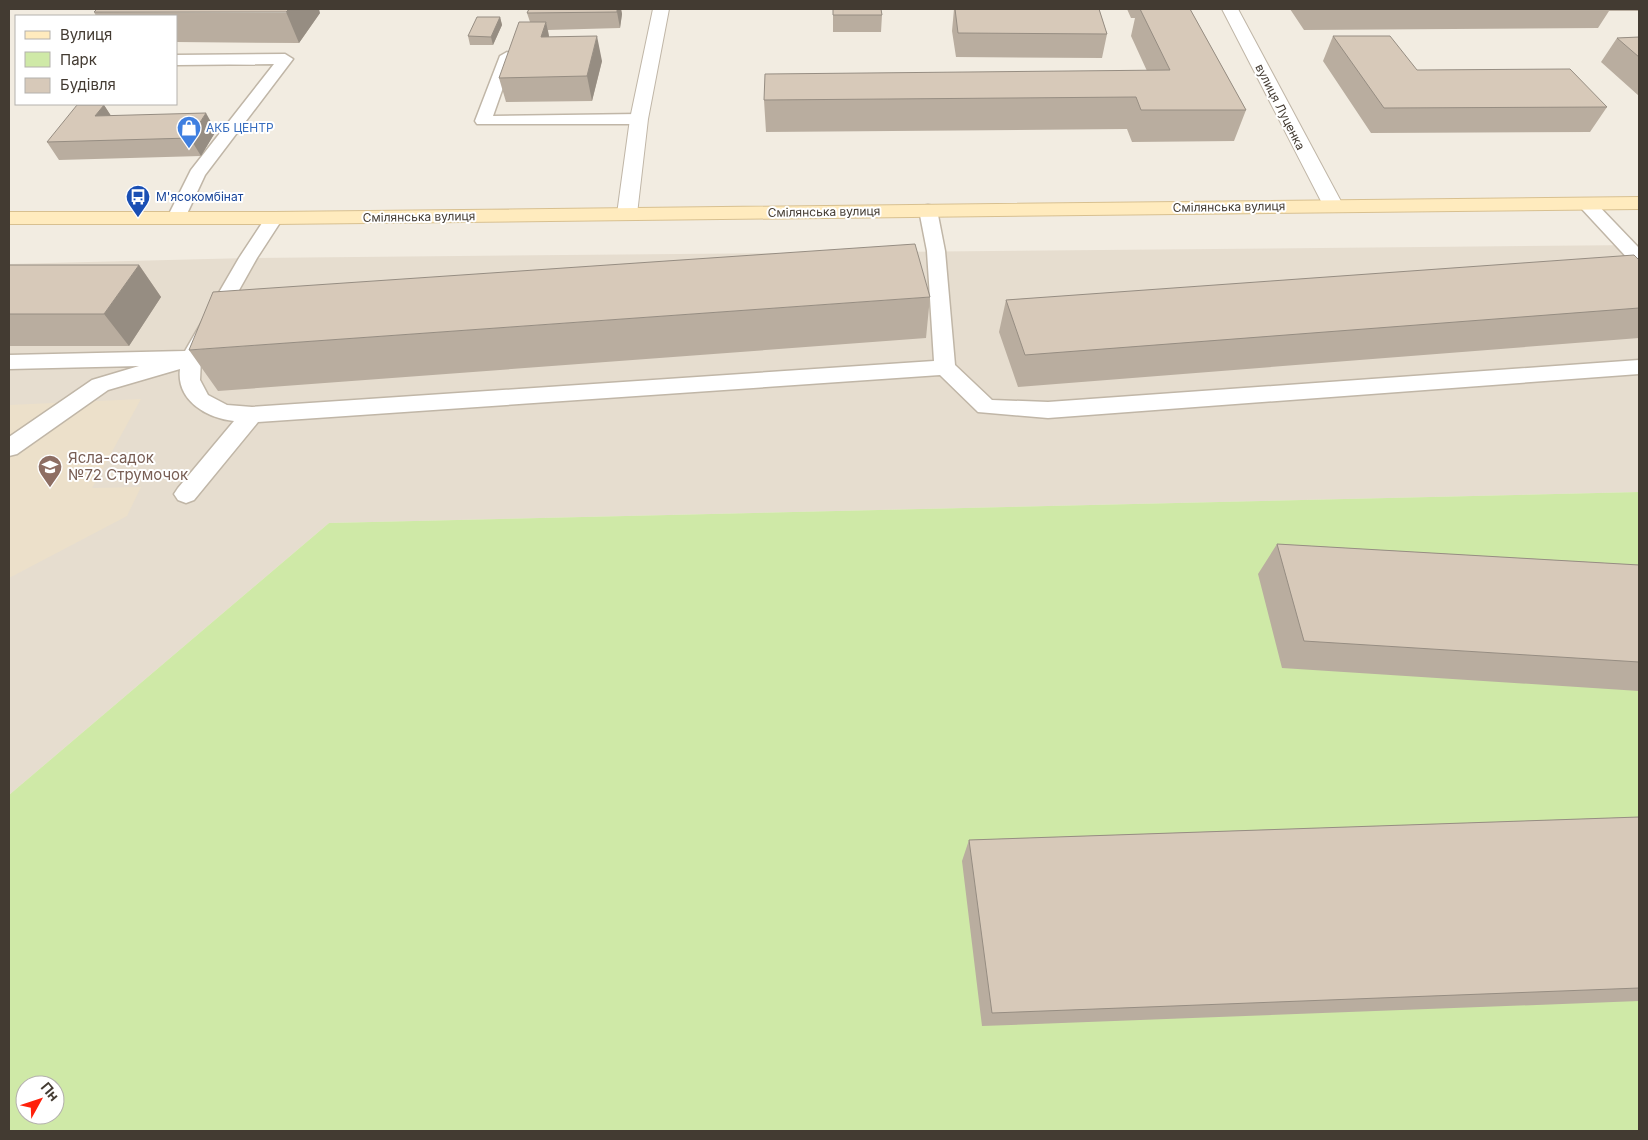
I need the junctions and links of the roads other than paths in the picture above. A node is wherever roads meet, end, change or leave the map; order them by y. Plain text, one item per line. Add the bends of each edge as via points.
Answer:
1 (661, 9) edge
2 (1230, 9) edge
3 (507, 56) edge
4 (178, 60) edge
5 (639, 119) junction
6 (1639, 203) edge
7 (1587, 204) junction
8 (1333, 205) junction
9 (928, 210) junction
10 (627, 214) junction
11 (9, 218) edge
12 (176, 218) junction
13 (274, 218) junction
14 (1639, 259) edge
15 (190, 358) junction
16 (9, 362) edge
17 (944, 367) junction
18 (1639, 367) edge
19 (252, 415) junction
20 (9, 448) edge
21 (186, 494) dead end

1 - 5 street
2 - 8 street, вулиця Луценка
3 - 5 lane via 484,121
4 - 12 lane via 285,59 197,174
5 - 10 street
6 - 7 main road, Смілянська вулиця
7 - 8 main road, Смілянська вулиця
7 - 14 lane
8 - 9 main road, Смілянська вулиця
9 - 10 main road, Смілянська вулиця
9 - 17 lane via 936,251
10 - 13 main road, Смілянська вулиця
11 - 12 main road, Смілянська вулиця
12 - 13 main road, Смілянська вулиця
13 - 15 lane
15 - 16 lane
15 - 19 lane via 189,380 200,400 223,412
15 - 20 lane via 100,385
17 - 18 lane via 986,407 1048,410
17 - 19 lane
19 - 21 lane

